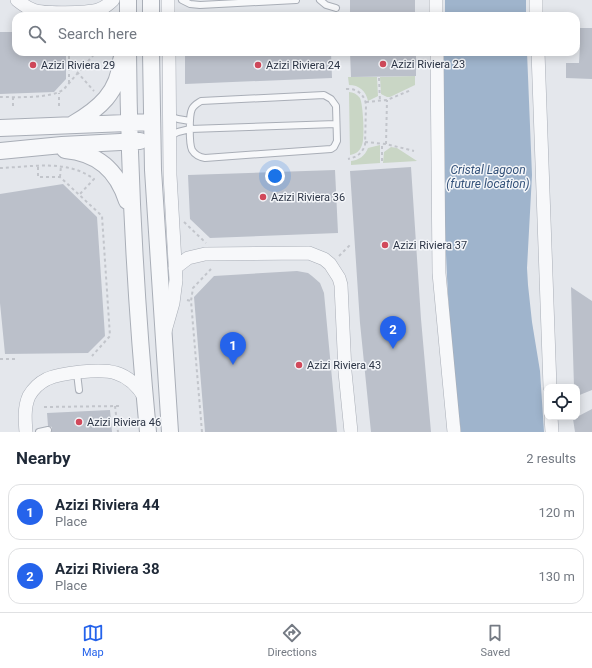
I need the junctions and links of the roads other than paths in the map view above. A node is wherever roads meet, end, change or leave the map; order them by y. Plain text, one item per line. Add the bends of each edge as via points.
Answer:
1 (17, 0) edge
2 (113, 0) edge
3 (128, 0) edge
4 (151, 0) edge
5 (168, 0) edge
6 (182, 0) edge
7 (296, 0) edge
8 (320, 0) edge
9 (436, 0) edge
10 (536, 0) edge
11 (336, 8) dead end
12 (128, 12) edge
13 (151, 12) edge
14 (168, 12) edge
15 (436, 12) edge
16 (536, 12) edge
17 (122, 56) edge
18 (128, 56) edge
19 (151, 56) edge
20 (168, 56) edge
21 (437, 56) edge
22 (538, 56) edge
23 (169, 116) junction
24 (190, 121) junction
25 (152, 122) junction
26 (128, 123) junction
27 (336, 124) junction
28 (71, 125) junction
29 (0, 128) edge
30 (190, 129) junction
31 (170, 136) junction
32 (152, 140) junction
33 (129, 141) junction
34 (38, 147) junction
35 (0, 151) edge
36 (132, 214) junction
37 (175, 268) junction
38 (163, 336) junction
39 (77, 373) junction
40 (550, 384) edge
41 (79, 390) dead end
42 (145, 398) junction
43 (551, 420) edge
44 (48, 430) dead end
45 (26, 432) edge
46 (39, 432) edge
47 (148, 432) edge
48 (170, 432) edge
49 (352, 432) edge
50 (454, 432) edge
51 (552, 432) edge

1 - 2 street via 32,10 46,12 96,11
3 - 12 street
4 - 13 street
5 - 14 street
6 - 7 lane via 200,5
8 - 11 lane
9 - 15 street
10 - 16 street
17 - 28 street via 120,72 109,95 97,109
18 - 26 street
19 - 25 street
20 - 23 street
21 - 50 street via 439,273
22 - 40 street
23 - 24 lane
23 - 31 street
24 - 27 lane via 194,105 206,100 324,95 336,106
24 - 30 lane
25 - 26 street
25 - 32 street
26 - 28 street
26 - 33 street
27 - 30 lane
27 - 30 lane via 336,144 328,150 205,158 197,156 192,150
28 - 29 street
30 - 31 lane
31 - 37 street
32 - 33 street
32 - 38 street
33 - 34 street
33 - 36 street
34 - 35 street
34 - 36 street via 84,153 99,160 113,172 123,188
36 - 42 street
37 - 38 street via 173,303
37 - 49 street via 188,258 205,254 301,252 317,255 330,264 341,285 345,372
38 - 48 street
39 - 41 lane
39 - 42 street via 98,370 117,373 130,380
39 - 45 street via 52,377 34,389 25,409
42 - 47 street
43 - 51 street
44 - 46 lane

